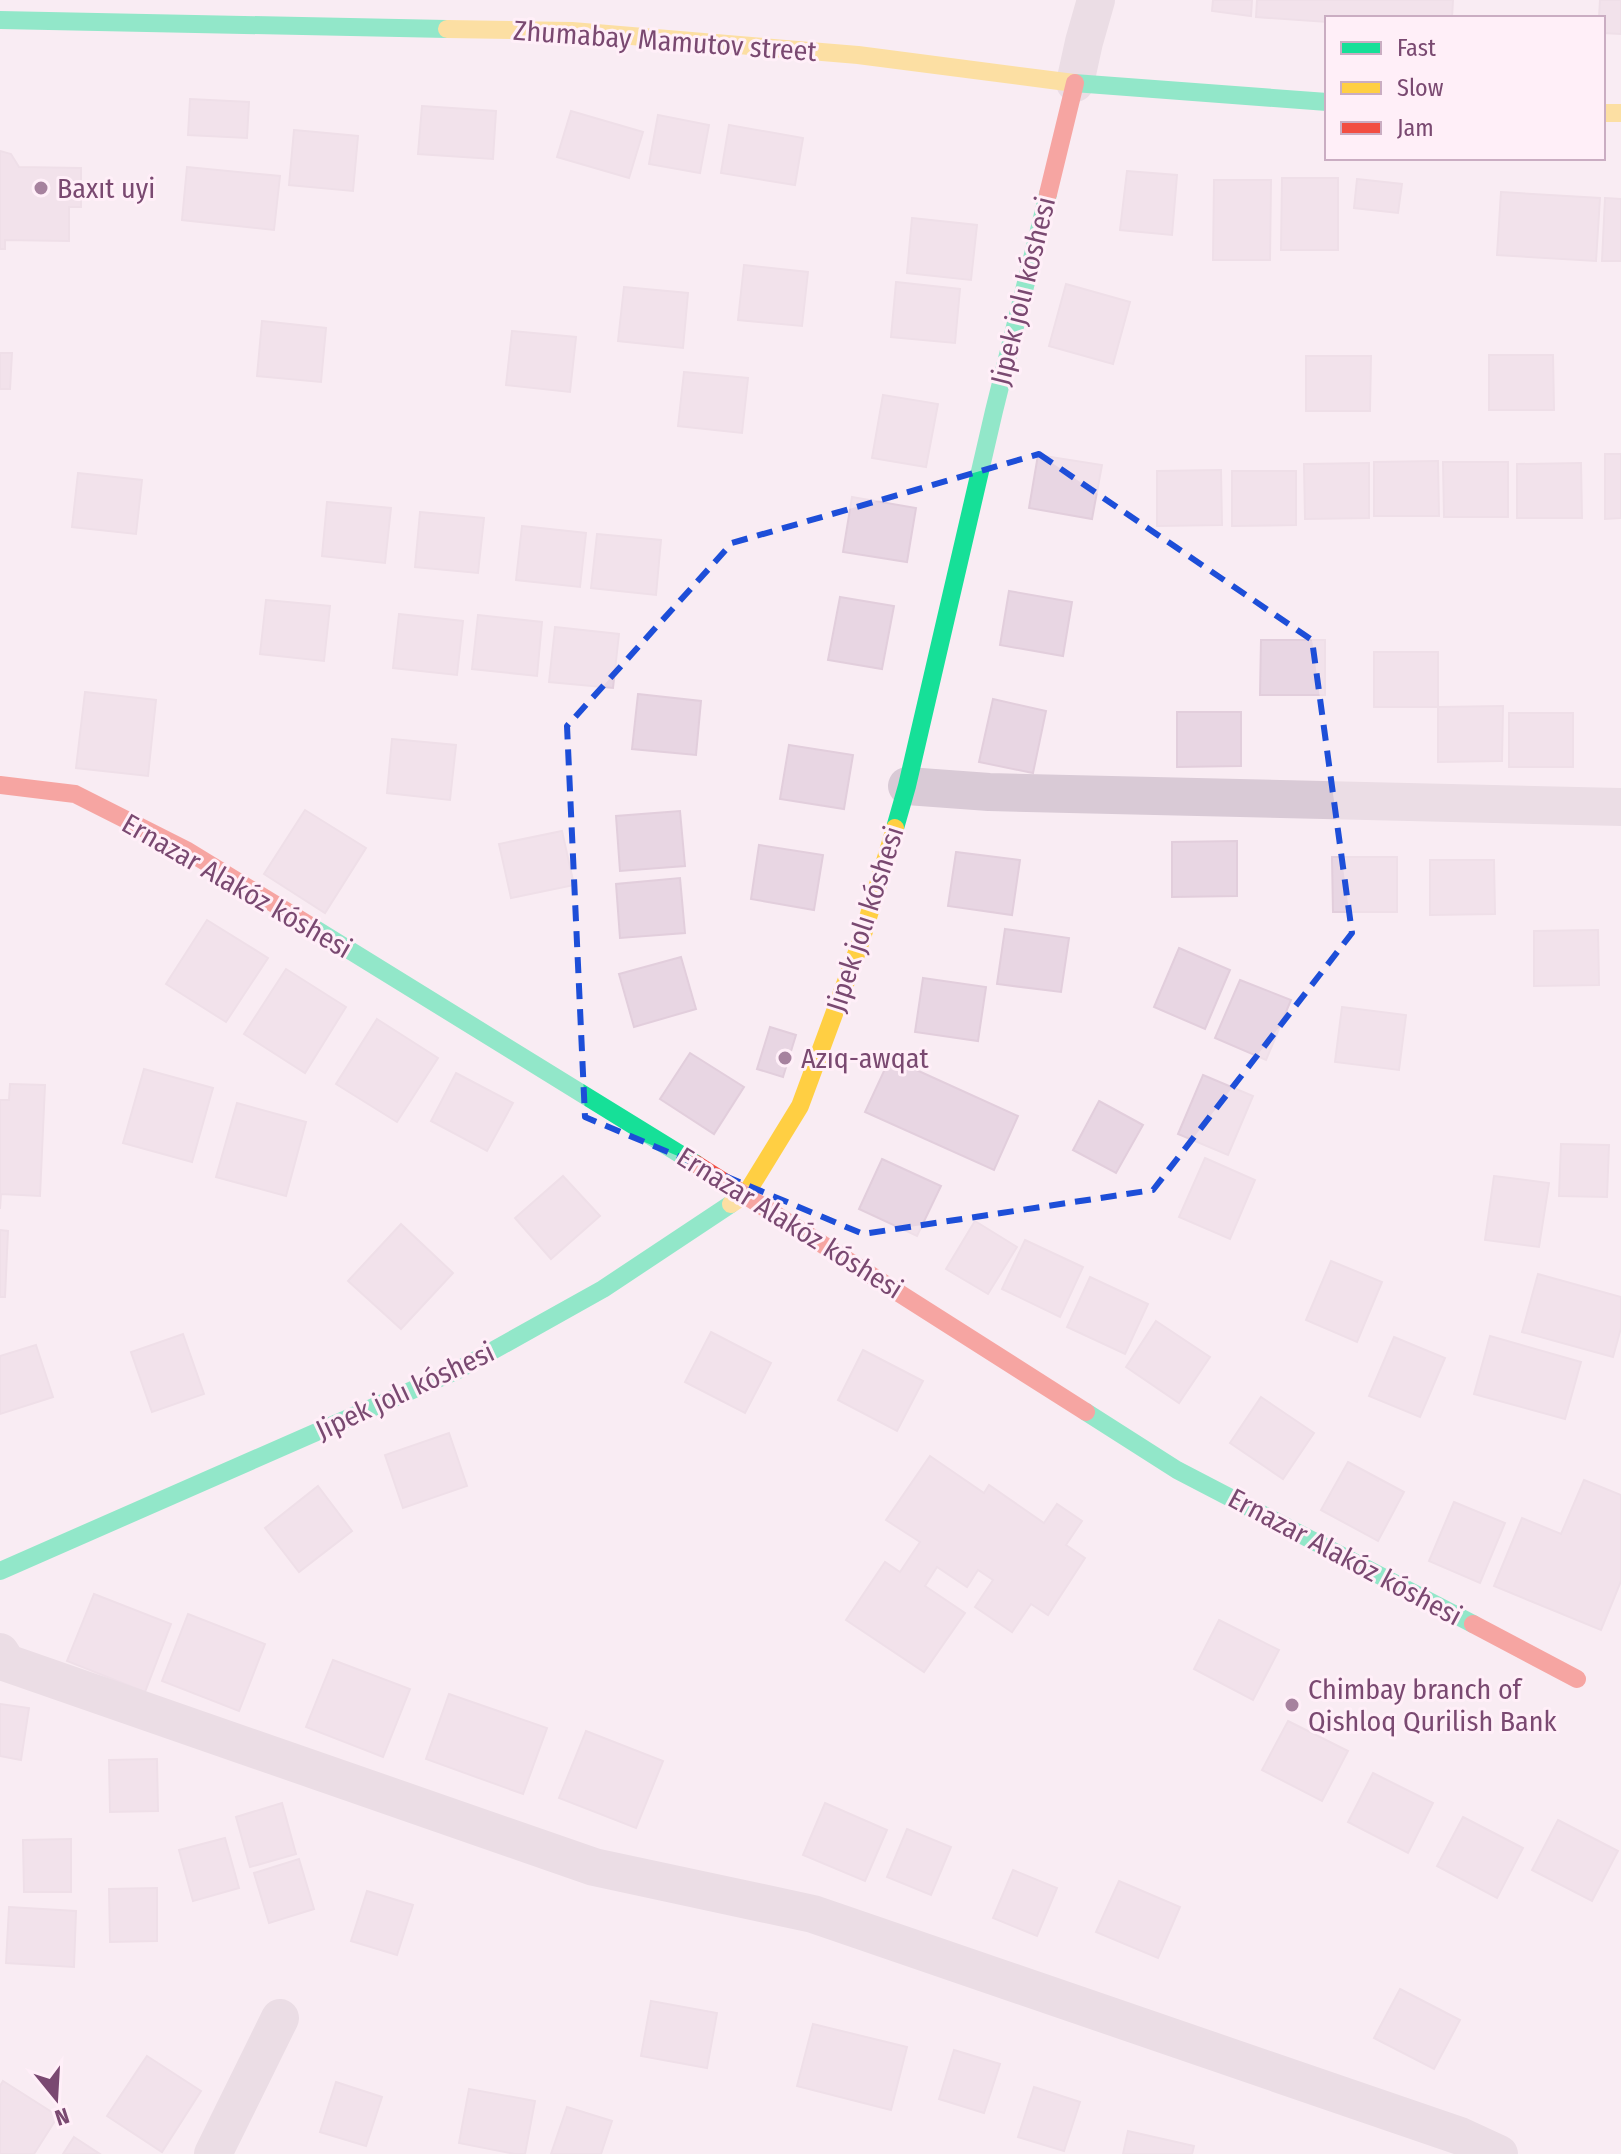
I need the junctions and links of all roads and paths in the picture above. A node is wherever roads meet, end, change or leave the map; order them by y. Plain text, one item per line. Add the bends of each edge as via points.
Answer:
1 (1096, 0) edge
2 (209, 11) edge
3 (424, 14) edge
4 (0, 20) edge
5 (1075, 83) junction
6 (1325, 102) edge
7 (0, 785) edge
8 (907, 786) junction
9 (1621, 807) edge
10 (746, 1194) junction
11 (0, 1571) edge
12 (0, 1652) edge
13 (1577, 1679) dead end
14 (280, 2018) dead end
15 (213, 2154) edge
16 (1499, 2154) edge

1 - 5 street, Jipek jolı kóshesi
2 - 3 street, Zhumabay Mamutov street
2 - 4 street, Zhumabay Mamutov street
3 - 5 street, Zhumabay Mamutov street via 858,55
5 - 6 street, Zhumabay Mamutov street
5 - 8 street, Jipek jolı kóshesi
7 - 10 street, Ernazar Alakóz kóshesi via 75,794 186,850
8 - 9 street
8 - 10 street, Jipek jolı kóshesi via 861,941 800,1106
10 - 11 street, Jipek jolı kóshesi via 603,1289 458,1370
10 - 13 street, Ernazar Alakóz kóshesi via 1177,1470
12 - 16 street via 7,1663 594,1867 813,1914 1460,2136
14 - 15 street

